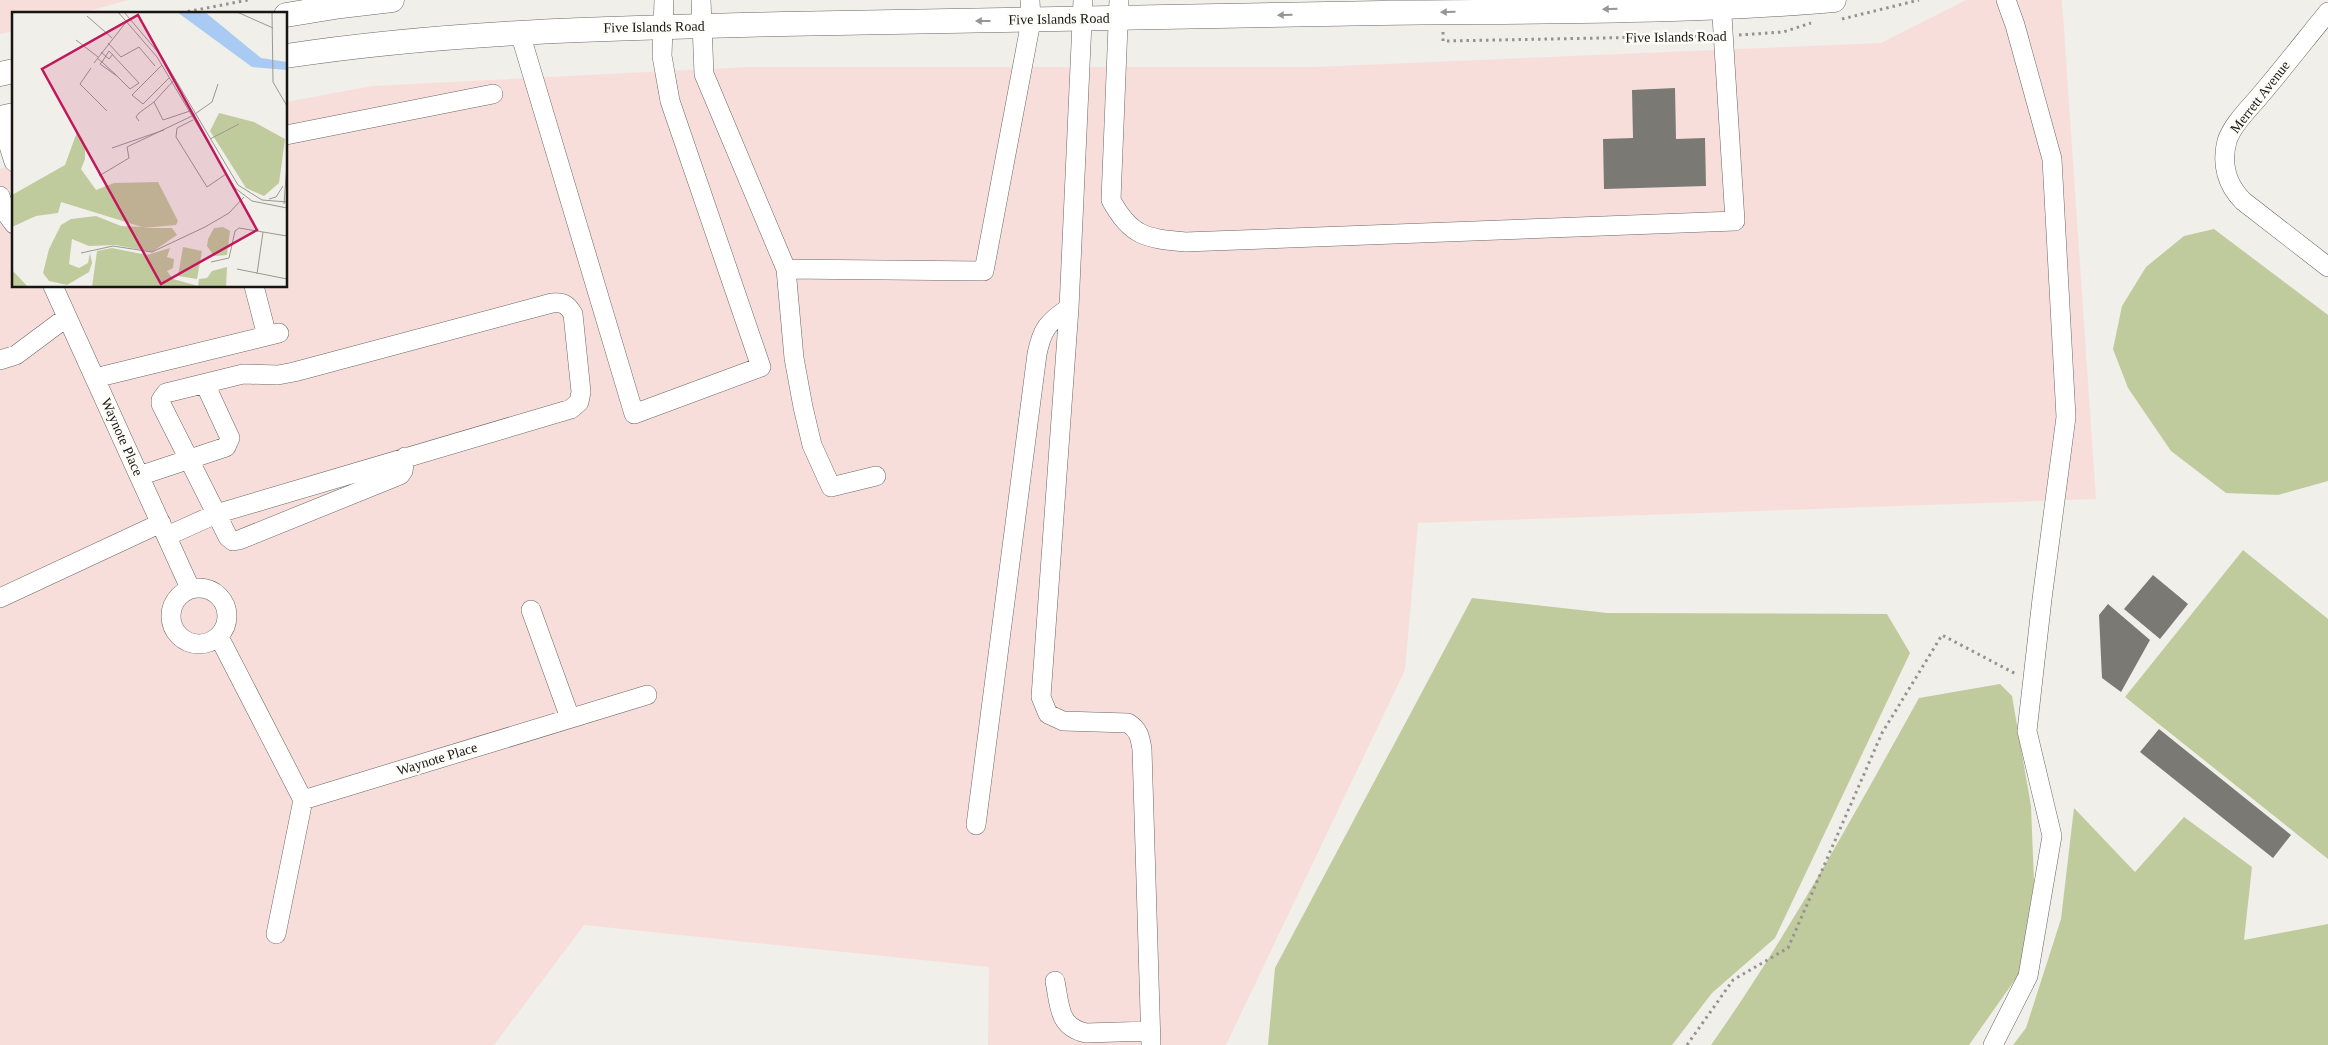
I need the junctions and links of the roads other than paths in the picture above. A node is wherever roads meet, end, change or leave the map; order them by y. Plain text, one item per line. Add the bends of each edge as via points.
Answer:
1 (392, 0) edge
2 (664, 0) edge
3 (701, 0) edge
4 (2006, 0) edge
5 (1721, 3) edge
6 (1083, 9) edge
7 (1119, 9) edge
8 (1030, 10) edge
9 (1835, 10) edge
10 (2328, 12) edge
11 (288, 16) edge
12 (701, 26) junction
13 (663, 27) junction
14 (520, 33) junction
15 (288, 56) edge
16 (493, 94) dead end
17 (4, 117) edge
18 (288, 135) edge
19 (12, 153) edge
20 (0, 196) edge
21 (12, 221) edge
22 (2328, 268) edge
23 (786, 269) junction
24 (54, 288) edge
25 (255, 288) edge
26 (1069, 308) junction
27 (67, 318) junction
28 (234, 344) junction
29 (0, 360) edge
30 (243, 374) junction
31 (95, 378) junction
32 (205, 384) junction
33 (404, 457) junction
34 (189, 459) junction
35 (139, 476) junction
36 (876, 476) dead end
37 (216, 514) junction
38 (164, 529) junction
39 (190, 588) junction
40 (0, 598) edge
41 (531, 610) dead end
42 (219, 637) junction
43 (647, 695) dead end
44 (570, 718) junction
45 (303, 800) junction
46 (976, 824) dead end
47 (276, 934) dead end
48 (1055, 982) dead end
49 (1150, 1038) edge
50 (1993, 1045) edge

1 - 11 main road
2 - 13 street
3 - 12 street
4 - 50 street via 2052,159 2066,417 2027,731 2052,836 2028,976
5 -> 7 main road, Five Islands Road
5 - 7 street via 1735,221 1186,242 1156,239 1136,231 1121,218 1111,200
5 - 9 main road, Five Islands Road
6 - 7 main road, Five Islands Road
6 - 8 main road, Five Islands Road
6 - 26 street
8 -> 12 main road, Five Islands Road
8 - 23 street via 984,271
10 - 22 street, Merrett Avenue via 2240,120 2227,140 2225,156 2227,178 2242,201
12 - 13 main road, Five Islands Road
12 - 23 street via 704,74
13 - 14 main road, Five Islands Road
13 - 14 street via 662,56 670,101 761,367 634,414
14 - 15 main road, Five Islands Road via 350,46
16 - 18 street
17 - 19 street
20 - 21 street
23 - 36 street via 794,358 812,445 831,487
24 - 27 street, Waynote Place
25 - 28 street via 273,334
26 - 46 street via 1045,328 1037,354
26 - 49 street via 1041,696 1048,714 1063,721 1128,723 1139,733
27 - 29 street via 16,355
27 - 31 street, Waynote Place
28 - 30 street
28 - 31 street
30 - 32 street
30 - 33 street via 278,375 552,303 561,302 568,306 573,314 581,392 571,409
31 - 35 street, Waynote Place
32 - 34 street via 230,444
32 - 34 street via 166,393 161,400
33 - 37 street
33 - 37 street via 404,471 400,475 239,540 233,541 228,537
34 - 35 street
34 - 37 street
35 - 38 street, Waynote Place
37 - 38 street
38 - 39 street, Waynote Place
38 - 40 street
39 - 42 street via 207,587 223,600 228,619
39 - 42 street via 174,599 170,621 178,637 192,645 208,644
41 - 44 street
42 - 45 street
43 - 44 street, Waynote Place
44 - 45 street, Waynote Place
45 - 47 street
48 - 49 street via 1062,1016 1076,1031

